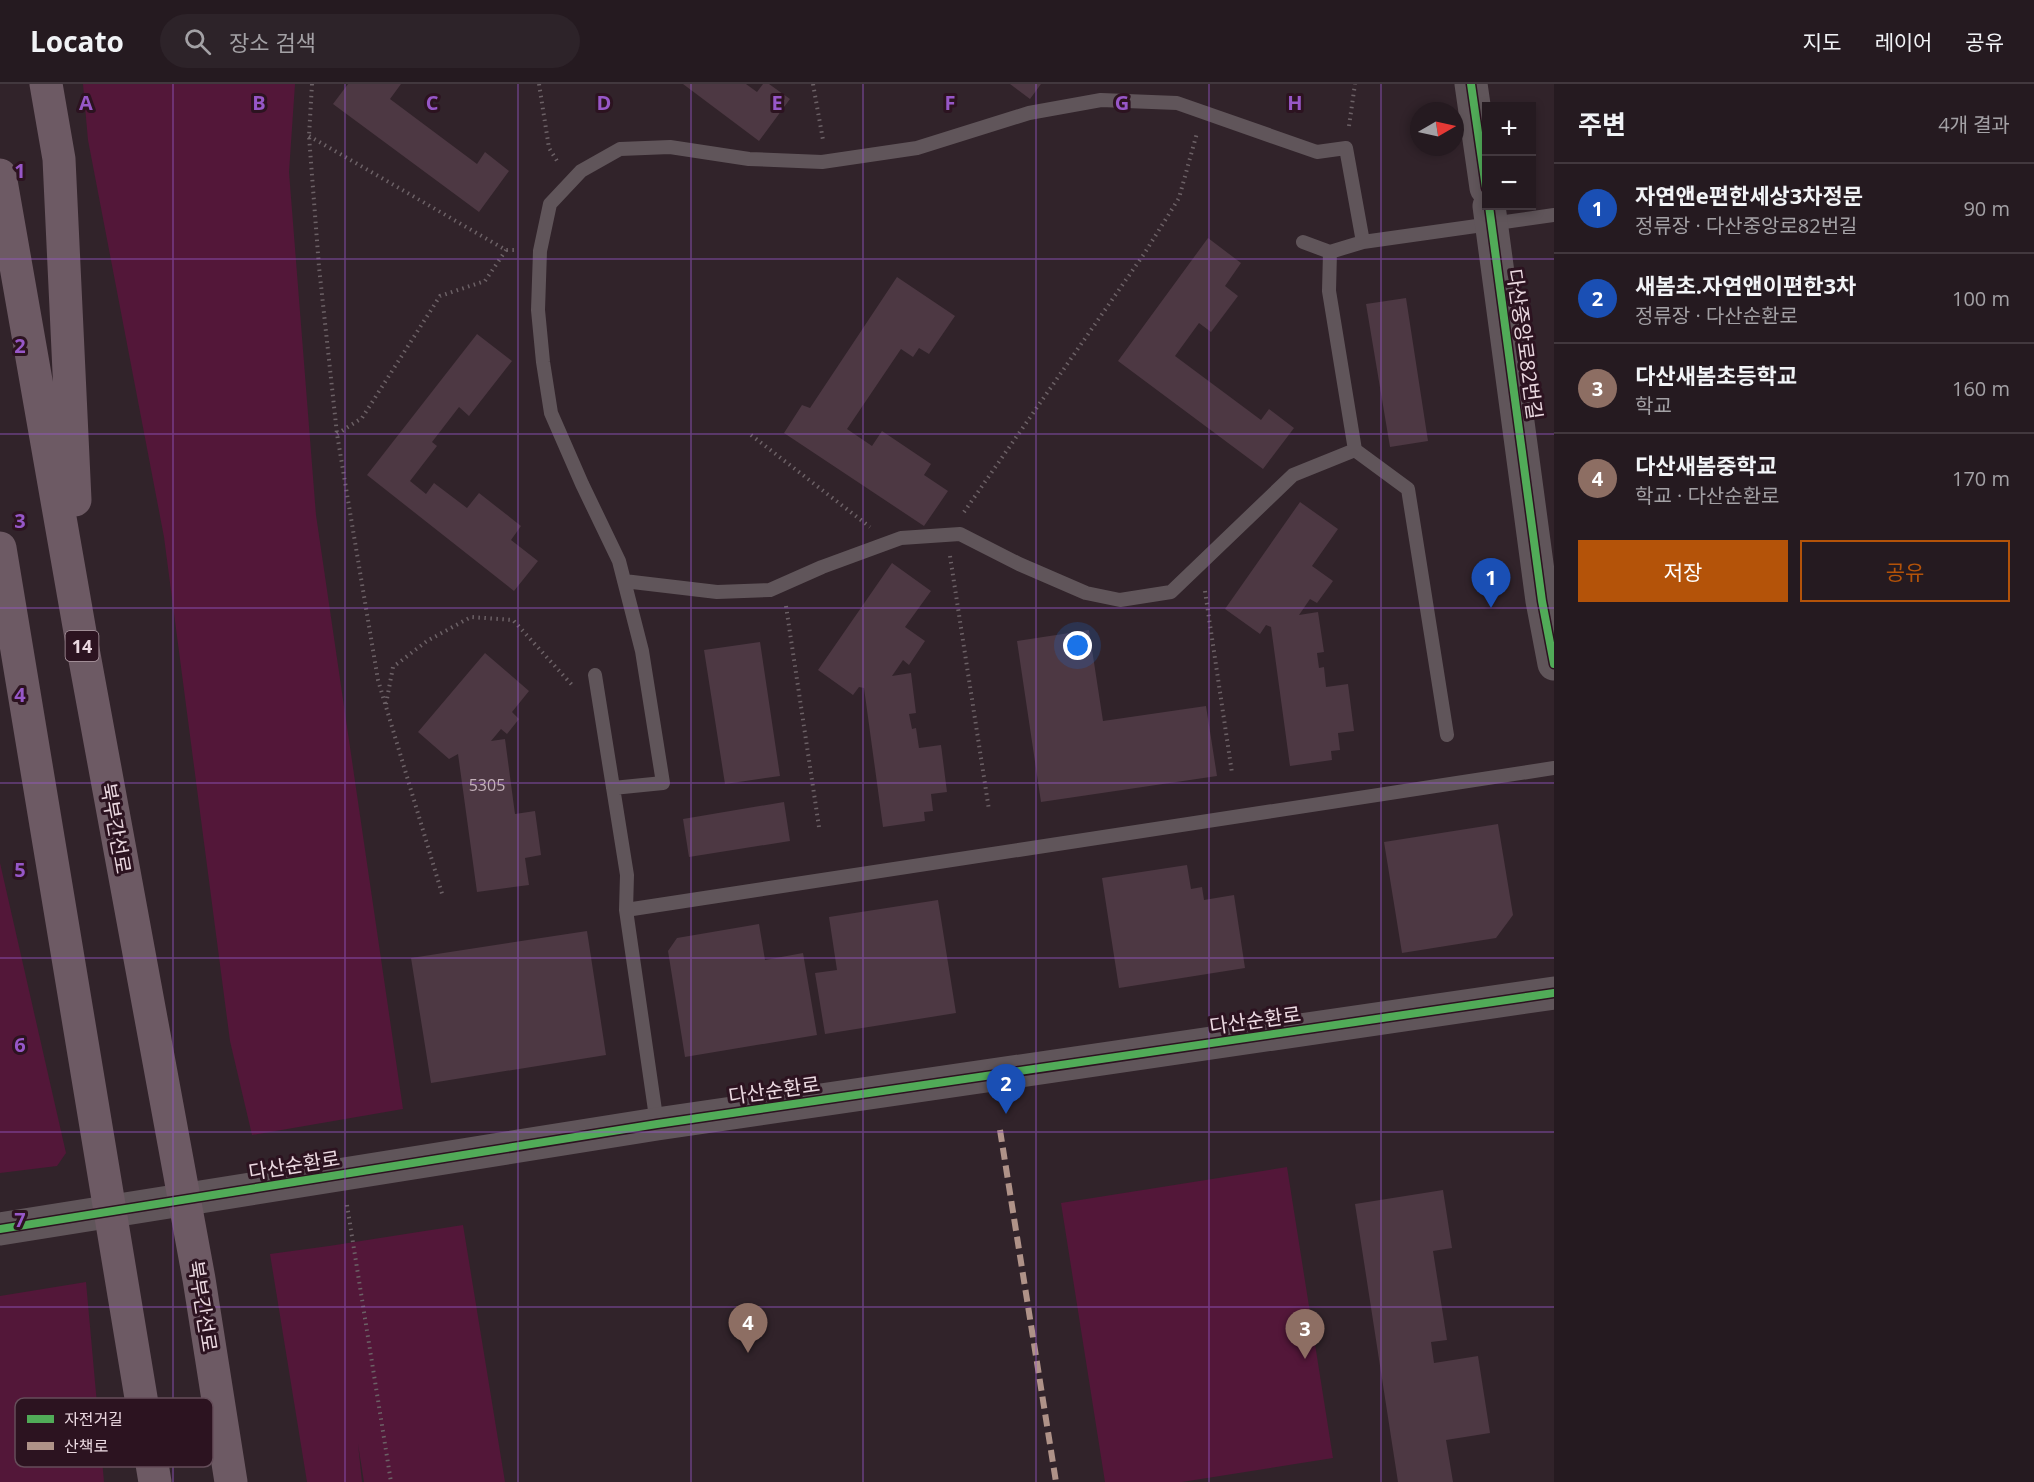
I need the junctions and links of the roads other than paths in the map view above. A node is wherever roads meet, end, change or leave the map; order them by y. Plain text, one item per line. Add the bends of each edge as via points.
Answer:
1 (46, 84) edge
2 (1471, 84) edge
3 (1482, 160) edge
4 (0, 175) edge
5 (1491, 214) edge
6 (1554, 215) edge
7 (1304, 242) dead end
8 (1363, 242) junction
9 (1330, 252) junction
10 (1355, 450) junction
11 (0, 548) edge
12 (624, 581) junction
13 (0, 589) edge
14 (16, 641) junction
15 (83, 649) junction
16 (1554, 664) edge
17 (595, 675) dead end
18 (1447, 735) dead end
19 (1554, 768) edge
20 (613, 788) junction
21 (626, 910) junction
22 (1554, 993) edge
23 (657, 1124) junction
24 (0, 1228) edge
25 (141, 1398) edge
26 (153, 1467) edge
27 (155, 1482) edge
28 (231, 1482) edge

1 - 15 highway via 59,159
2 - 3 street
4 - 15 highway, 북부간선로 / 14
5 - 6 lane
5 - 8 lane
5 - 16 street, 다산중앙로82번길 via 1542,601
7 - 9 lane
8 - 9 lane
8 - 12 lane via 1346,148 1317,152 1177,103 1101,100 1029,113 917,148 826,161 749,159 670,147 620,149 581,171 550,204 540,251 538,310 551,413 619,561
9 - 10 lane via 1329,291
10 - 12 lane via 1293,475 1171,592 1120,600 1086,593 960,534 901,538 770,590 717,592
10 - 18 lane via 1408,489
11 - 14 highway
12 - 20 lane via 642,651 663,783
13 - 14 highway
14 - 25 highway
15 - 28 highway, 북부간선로 / 14 via 199,1279
17 - 20 lane
19 - 21 lane
20 - 21 lane via 627,875
21 - 23 lane
22 - 23 street, 다산순환로
23 - 24 street, 다산순환로
26 - 27 highway

